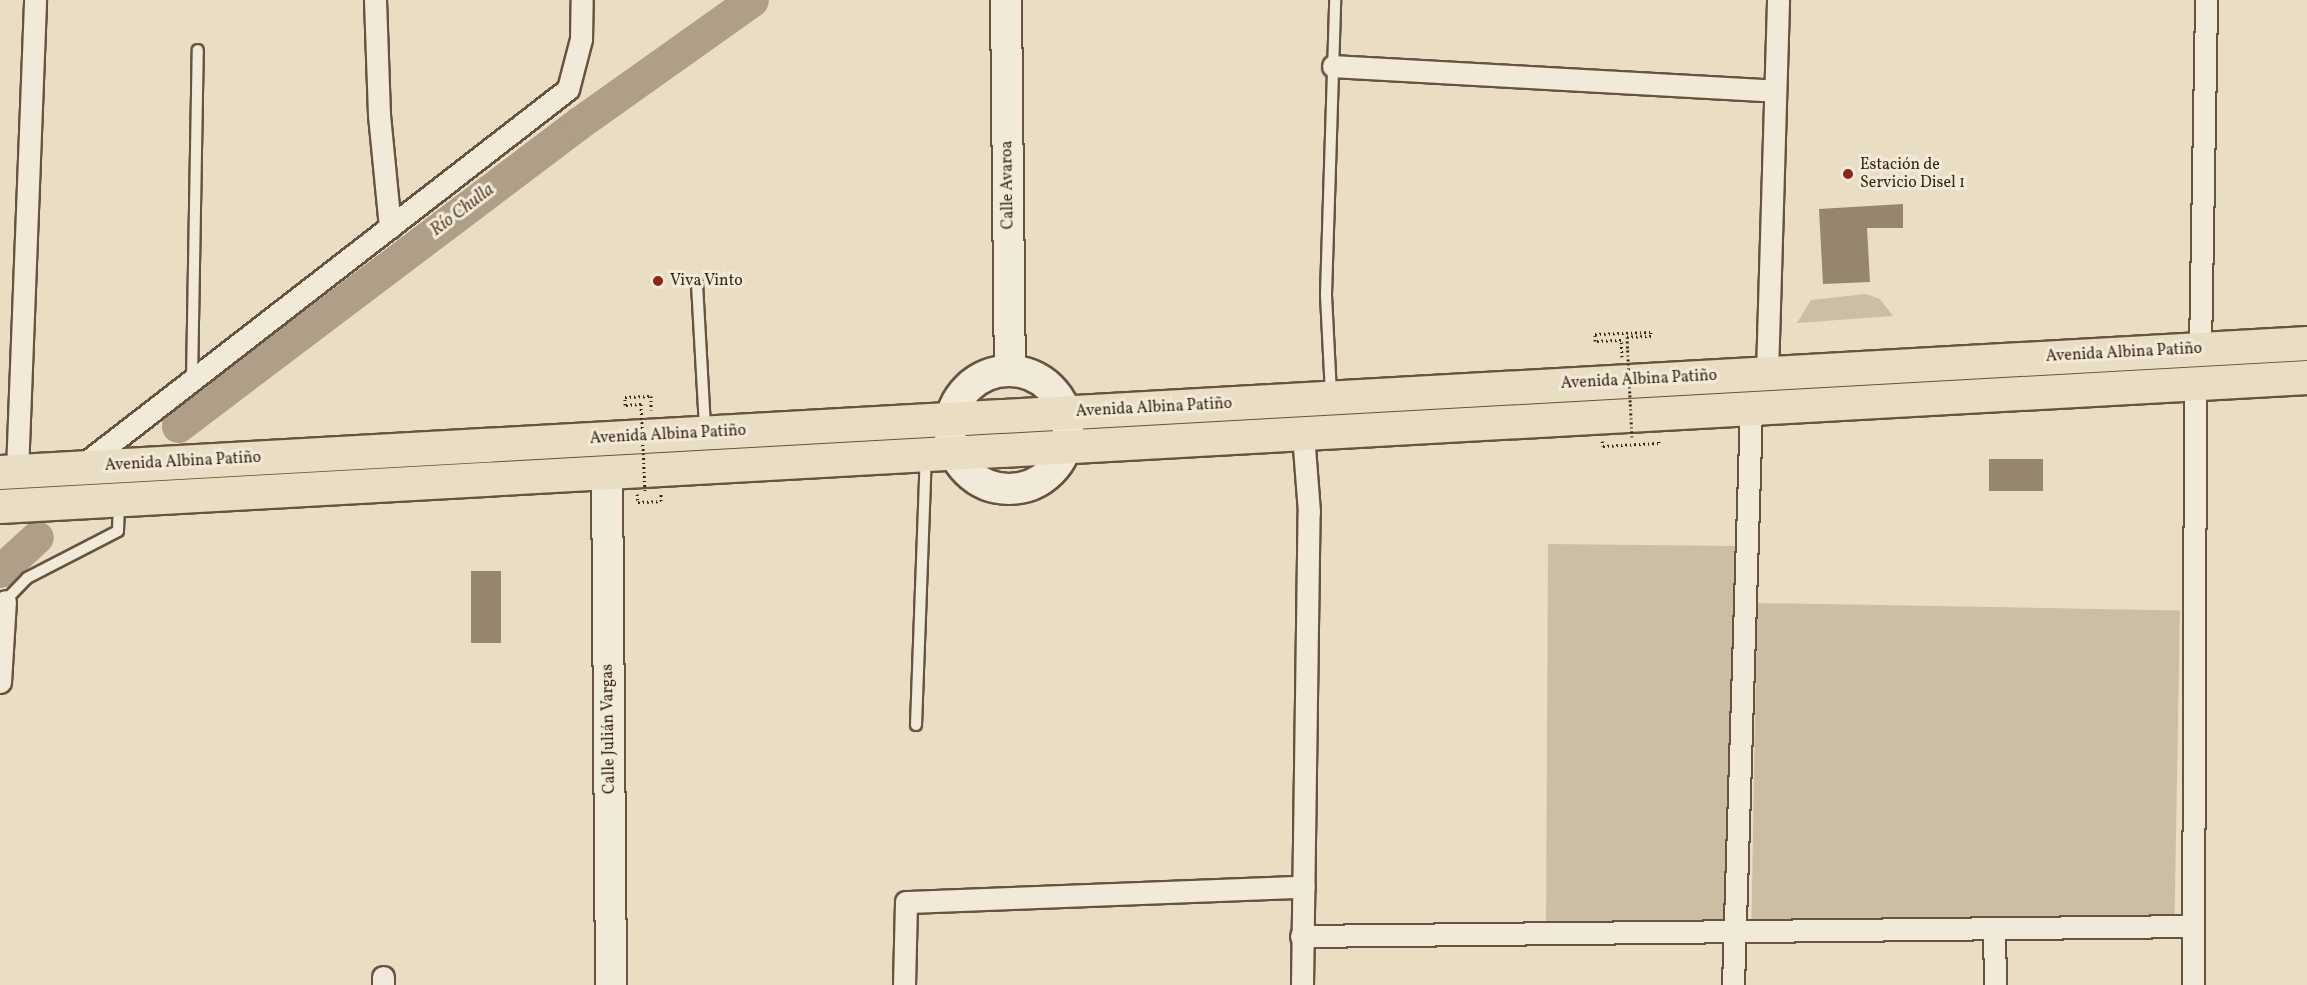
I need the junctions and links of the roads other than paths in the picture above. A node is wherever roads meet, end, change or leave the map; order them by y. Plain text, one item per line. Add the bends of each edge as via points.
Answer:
1 (35, 0) edge
2 (375, 0) edge
3 (582, 0) edge
4 (1006, 0) edge
5 (1335, 0) edge
6 (1778, 0) edge
7 (2206, 0) edge
8 (198, 50) dead end
9 (1333, 66) junction
10 (1774, 91) junction
11 (390, 227) junction
12 (698, 284) dead end
13 (2307, 343) edge
14 (2200, 349) junction
15 (1010, 370) junction
16 (1767, 373) junction
17 (2307, 377) edge
18 (192, 381) junction
19 (2195, 384) junction
20 (1331, 398) junction
21 (1751, 409) junction
22 (1065, 413) junction
23 (951, 419) junction
24 (705, 433) junction
25 (1303, 434) junction
26 (1065, 447) junction
27 (940, 454) junction
28 (80, 467) junction
29 (8, 471) edge
30 (607, 473) junction
31 (119, 500) junction
32 (0, 506) edge
33 (2, 604) edge
34 (0, 682) edge
35 (916, 725) dead end
36 (1304, 887) junction
37 (2193, 926) junction
38 (1994, 931) junction
39 (1737, 932) junction
40 (1301, 936) junction
41 (611, 985) edge
42 (904, 985) edge
43 (1302, 985) edge
44 (1733, 985) edge
45 (1995, 985) edge
46 (2193, 985) edge

1 - 29 street
2 - 11 street via 379,115
3 - 11 street via 581,39 568,89
4 - 15 main road, Calle Avaroa
5 - 9 lane
6 - 10 street
7 - 14 street
8 - 18 lane
9 - 10 street
9 - 20 lane via 1326,294
10 - 16 street
11 - 18 street
12 - 24 lane
13 - 14 highway, Avenida Albina Patiño
14 - 16 highway, Avenida Albina Patiño
15 - 22 main road via 1044,382 1058,396
15 - 23 main road via 985,375 965,389
16 - 20 highway, Avenida Albina Patiño
17 - 19 highway, Avenida Albina Patiño
18 - 28 street
19 - 21 highway, Avenida Albina Patiño
19 - 37 street
20 - 22 highway, Avenida Albina Patiño
21 - 25 highway, Avenida Albina Patiño
21 - 39 street
22 - 23 highway, Avenida Albina Patiño
22 - 26 main road
23 - 24 highway, Avenida Albina Patiño
23 - 27 main road
24 - 28 highway, Avenida Albina Patiño
25 - 26 highway, Avenida Albina Patiño
25 - 36 street via 1309,512
26 - 27 highway, Avenida Albina Patiño
27 - 30 highway, Avenida Albina Patiño
27 - 35 lane
28 - 29 highway, Avenida Albina Patiño
30 - 31 highway, Avenida Albina Patiño
30 - 41 main road, Calle Julián Vargas
31 - 32 highway, Avenida Albina Patiño
31 - 33 lane via 118,531 27,578
33 - 34 street
36 - 40 street
36 - 42 street via 906,902
37 - 38 street
37 - 46 street
38 - 39 street
38 - 45 street
39 - 40 street
39 - 44 street
40 - 43 street

